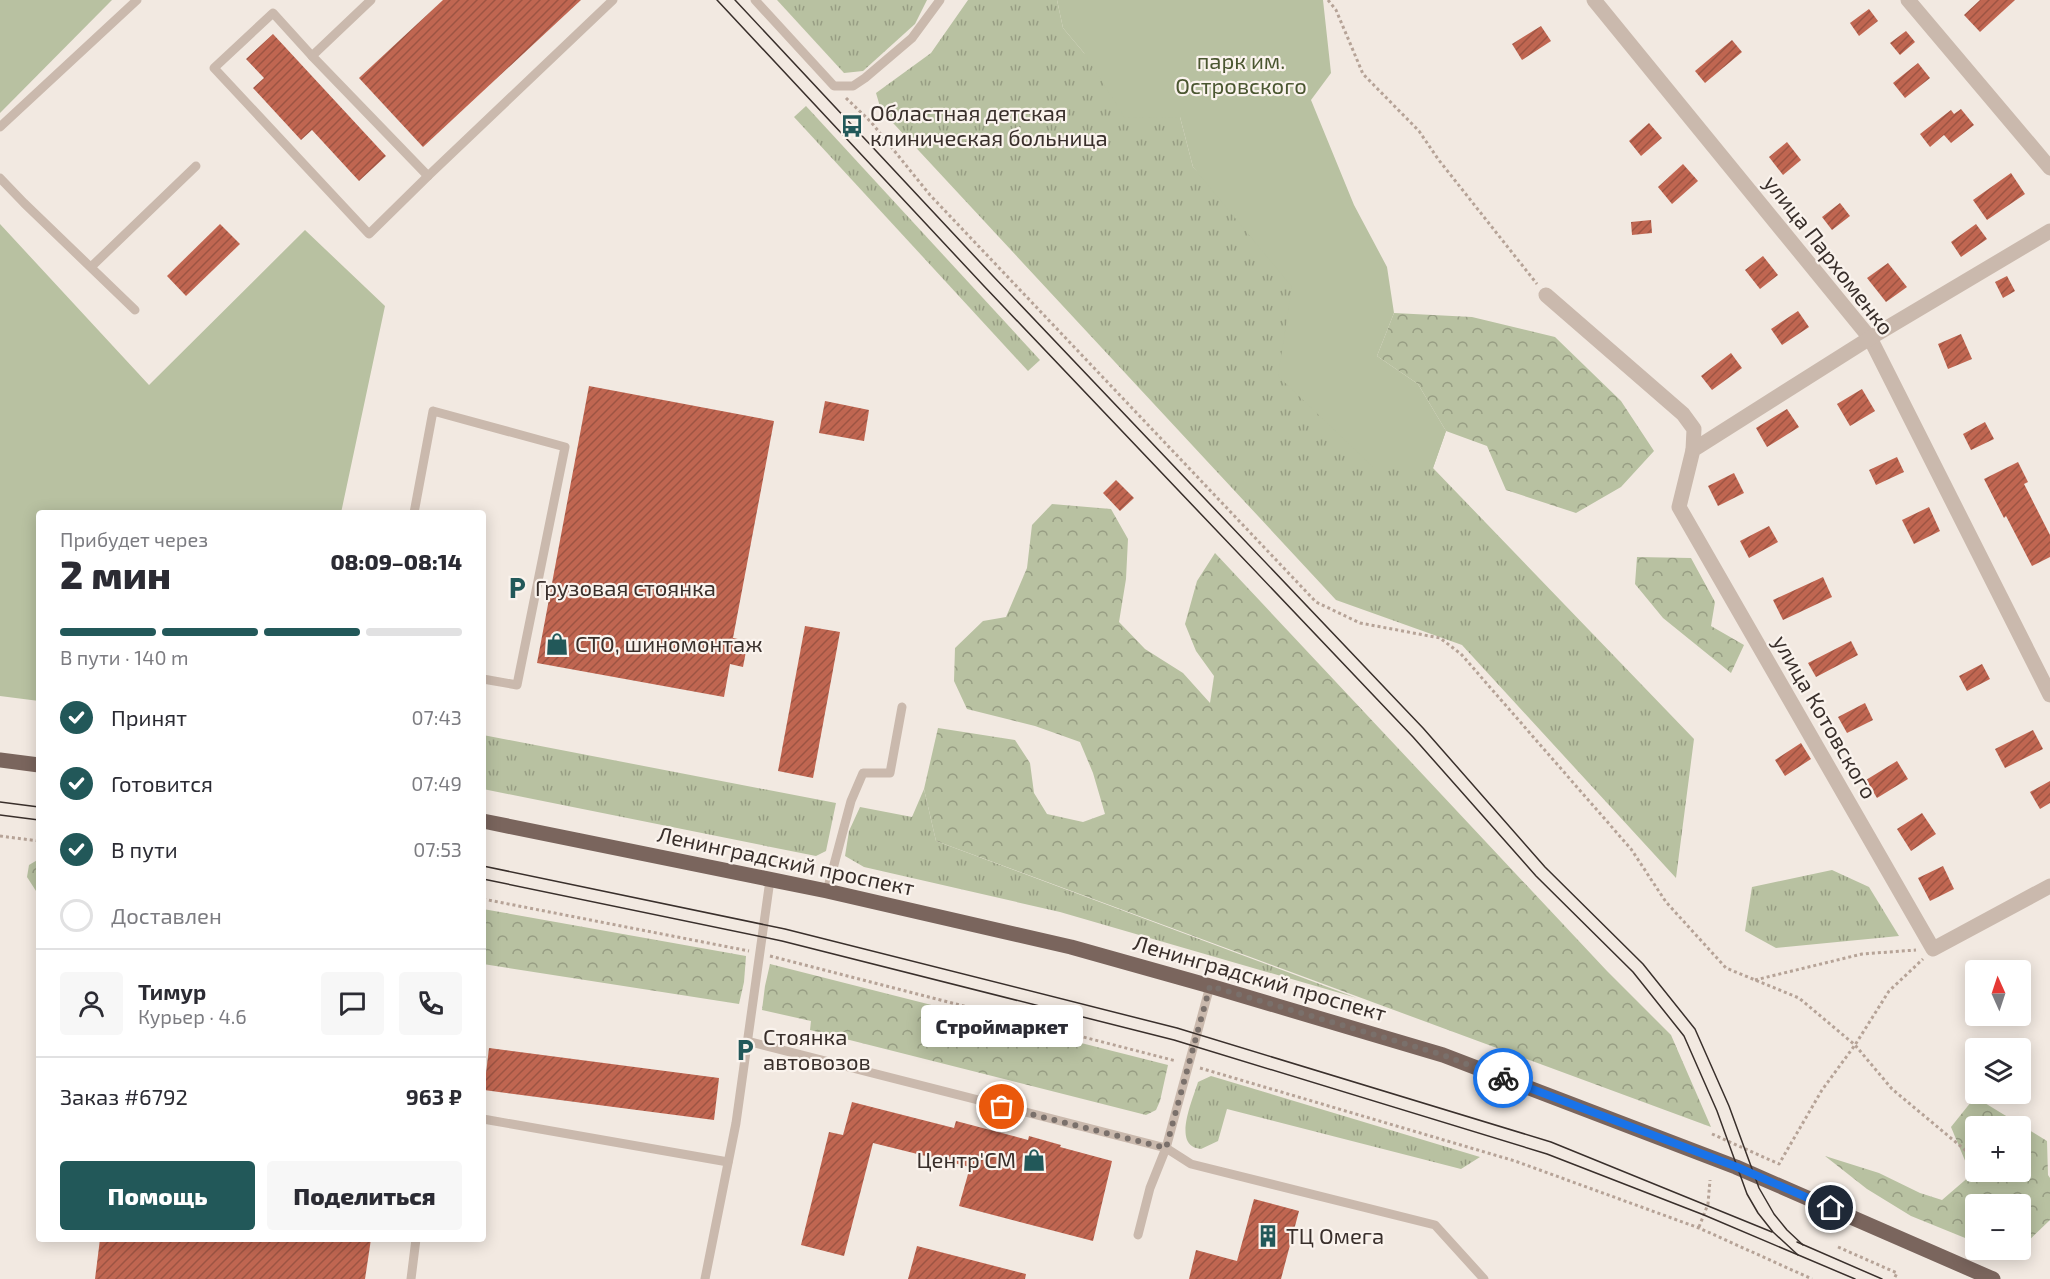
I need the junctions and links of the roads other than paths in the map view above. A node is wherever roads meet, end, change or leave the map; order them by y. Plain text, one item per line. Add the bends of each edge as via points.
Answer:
1 (137, 0) edge
2 (371, 0) edge
3 (613, 0) edge
4 (755, 0) edge
5 (940, 0) edge
6 (1594, 0) edge
7 (1908, 0) edge
8 (312, 56) junction
9 (0, 127) edge
10 (196, 166) dead end
11 (2050, 168) edge
12 (428, 176) junction
13 (0, 177) edge
14 (2050, 231) edge
15 (91, 267) junction
16 (1546, 295) road end
17 (135, 310) dead end
18 (1870, 338) junction
19 (1693, 450) junction
20 (415, 510) edge
21 (486, 680) edge
22 (2050, 695) edge
23 (902, 707) dead end
24 (0, 760) edge
25 (36, 765) edge
26 (486, 822) edge
27 (770, 880) junction
28 (2050, 886) edge
29 (826, 891) junction
30 (1210, 986) junction
31 (747, 1041) junction
32 (486, 1120) edge
33 (1166, 1148) junction
34 (728, 1161) junction
35 (1138, 1235) dead end
36 (416, 1242) edge
37 (411, 1279) edge
38 (705, 1279) edge
39 (1484, 1279) edge
40 (1993, 1279) edge

1 - 9 lane
2 - 8 lane
3 - 12 lane
4 - 5 lane via 834,86 853,86 865,78 912,38
6 - 18 street, улица Пархоменко
7 - 11 street
8 - 12 lane
8 - 12 lane via 273,13 214,68 369,234
10 - 15 lane
13 - 15 lane
14 - 18 street
15 - 17 lane
16 - 19 street via 1683,414 1694,429
18 - 19 street
18 - 22 street, улица Пархоменко
19 - 28 street, улица Котовского via 1678,507 1933,949
20 - 21 lane via 433,411 565,447 517,685
23 - 29 lane via 890,773 863,773 851,801
24 - 25 main road
26 - 27 main road, Ленинградский проспект
27 - 29 main road, Ленинградский проспект
27 - 31 lane
29 - 30 main road, Ленинградский проспект via 1071,947
30 - 33 lane
30 - 40 main road, Ленинградский проспект via 1454,1059 1737,1167
31 - 33 lane
31 - 34 lane
32 - 34 lane
33 - 35 lane
33 - 39 lane via 1191,1164 1434,1225
34 - 38 lane
36 - 37 lane

